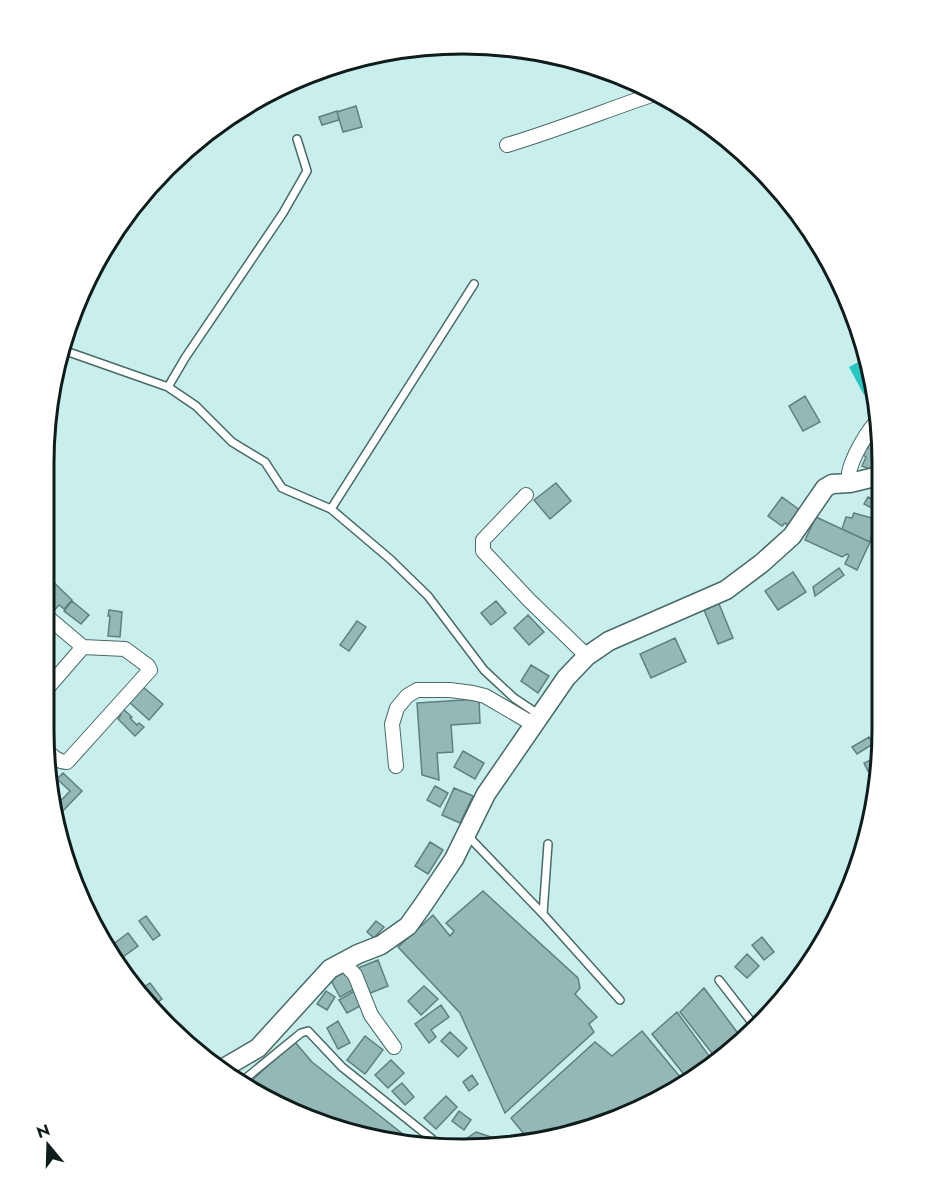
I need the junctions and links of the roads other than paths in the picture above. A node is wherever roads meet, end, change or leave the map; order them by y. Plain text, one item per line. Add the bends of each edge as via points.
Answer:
1 (646, 97) edge
2 (297, 139) dead end
3 (507, 146) dead end
4 (474, 284) dead end
5 (69, 352) edge
6 (168, 387) junction
7 (870, 429) edge
8 (872, 478) edge
9 (850, 483) junction
10 (526, 495) dead end
11 (331, 509) junction
12 (54, 622) edge
13 (83, 647) junction
14 (587, 656) junction
15 (54, 680) edge
16 (537, 719) junction
17 (55, 758) edge
18 (396, 766) dead end
19 (466, 834) junction
20 (548, 844) dead end
21 (543, 914) junction
22 (343, 962) junction
23 (719, 980) dead end
24 (620, 1000) dead end
25 (750, 1021) edge
26 (394, 1047) dead end
27 (229, 1065) edge
28 (247, 1077) edge
29 (430, 1138) edge

1 - 3 street
2 - 6 lane via 307,171
4 - 11 lane
5 - 6 lane
6 - 11 lane via 196,406 232,442 265,462 282,488
7 - 9 street via 849,471
8 - 9 street
9 - 14 street via 825,488 792,536 726,590 609,641
10 - 14 street via 483,540 483,551
11 - 16 lane via 428,596 484,670
12 - 13 street
13 - 15 street
13 - 17 street via 125,649 150,670 67,762
14 - 16 street
16 - 18 street via 485,696 417,690 397,708 392,724
16 - 19 street via 486,794
19 - 21 lane
19 - 22 street via 454,859 408,926 381,945
20 - 21 lane
21 - 24 lane
22 - 26 street via 355,975 371,1015
22 - 27 street via 330,969 258,1048
23 - 25 lane
28 - 29 lane via 308,1031 342,1067

